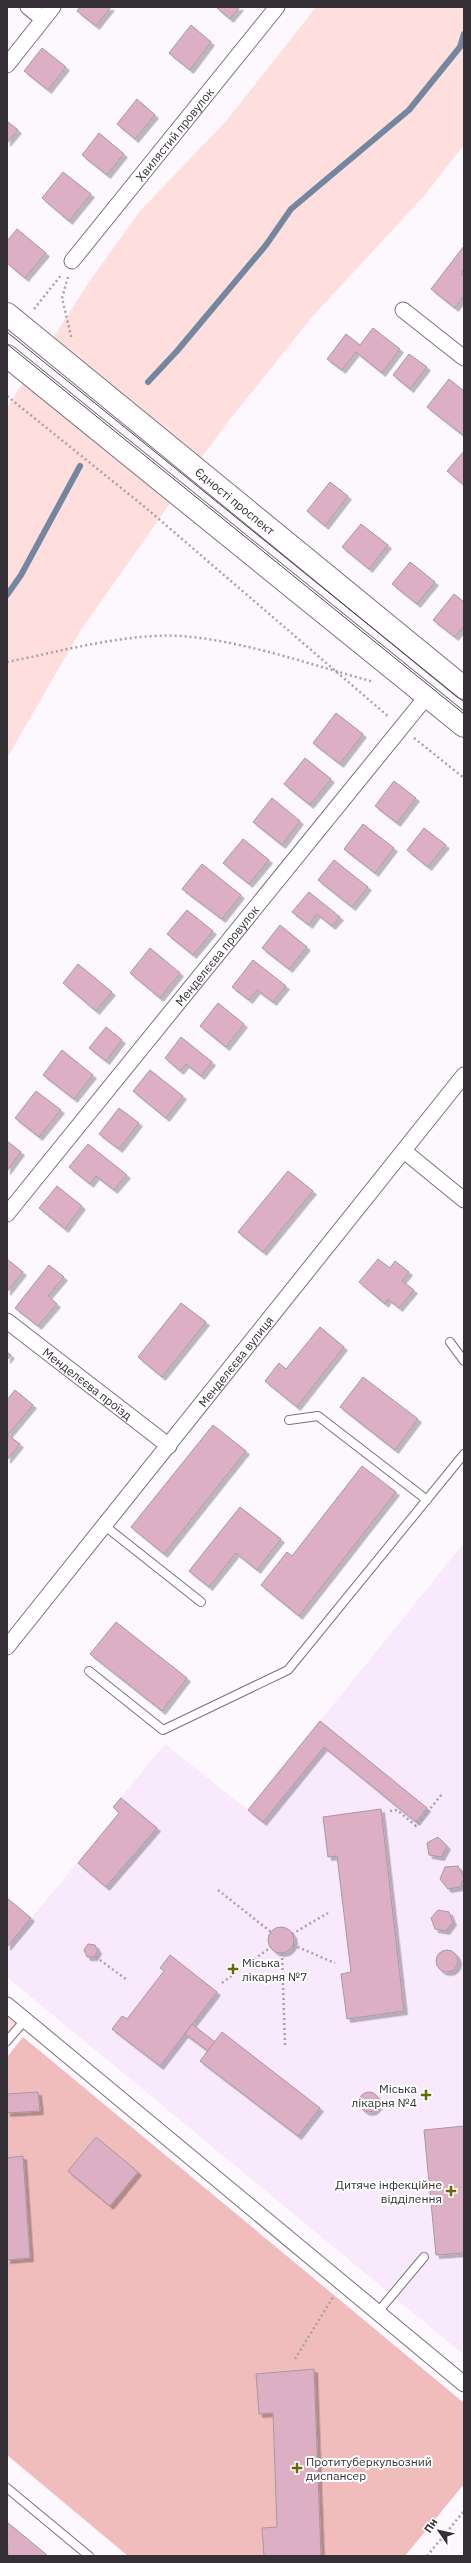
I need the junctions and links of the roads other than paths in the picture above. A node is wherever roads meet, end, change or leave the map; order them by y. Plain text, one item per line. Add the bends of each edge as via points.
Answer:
1 (28, 7) edge
2 (53, 7) edge
3 (277, 7) edge
4 (43, 19) junction
5 (7, 65) edge
6 (72, 261) road end
7 (403, 310) dead end
8 (7, 314) edge
9 (7, 356) edge
10 (464, 358) edge
11 (464, 688) edge
12 (427, 696) junction
13 (464, 726) edge
14 (464, 1075) edge
15 (404, 1151) junction
16 (464, 1200) edge
17 (7, 1214) edge
18 (7, 1321) edge
19 (450, 1342) dead end
20 (464, 1361) edge
21 (289, 1420) dead end
22 (169, 1446) junction
23 (464, 1454) edge
24 (427, 1500) junction
25 (105, 1526) junction
26 (201, 1602) dead end
27 (7, 1647) edge
28 (89, 1671) dead end
29 (7, 2005) edge
30 (25, 2020) junction
31 (7, 2041) edge
32 (424, 2257) dead end
33 (378, 2312) junction
34 (464, 2384) edge
35 (7, 2488) edge
36 (89, 2556) edge

1 - 4 street
2 - 4 street
3 - 6 street, Хвилястий провулок
4 - 5 street
7 - 10 street
8 - 11 main road, Єдності проспект
9 - 12 main road
12 - 13 main road
12 - 17 street, Менделєєва провулок
14 - 15 street, Менделєєва вулиця
15 - 16 street
15 - 22 street, Менделєєва вулиця
18 - 22 street, Менделєєва проїзд
19 - 20 lane
21 - 24 lane via 318,1416
22 - 25 street, Менделєєва вулиця
23 - 24 lane
24 - 28 lane via 288,1670 163,1730
25 - 26 lane
25 - 27 street, Менделєєва вулиця
29 - 30 street
30 - 31 lane
30 - 33 street
32 - 33 lane
33 - 34 street
35 - 36 lane

